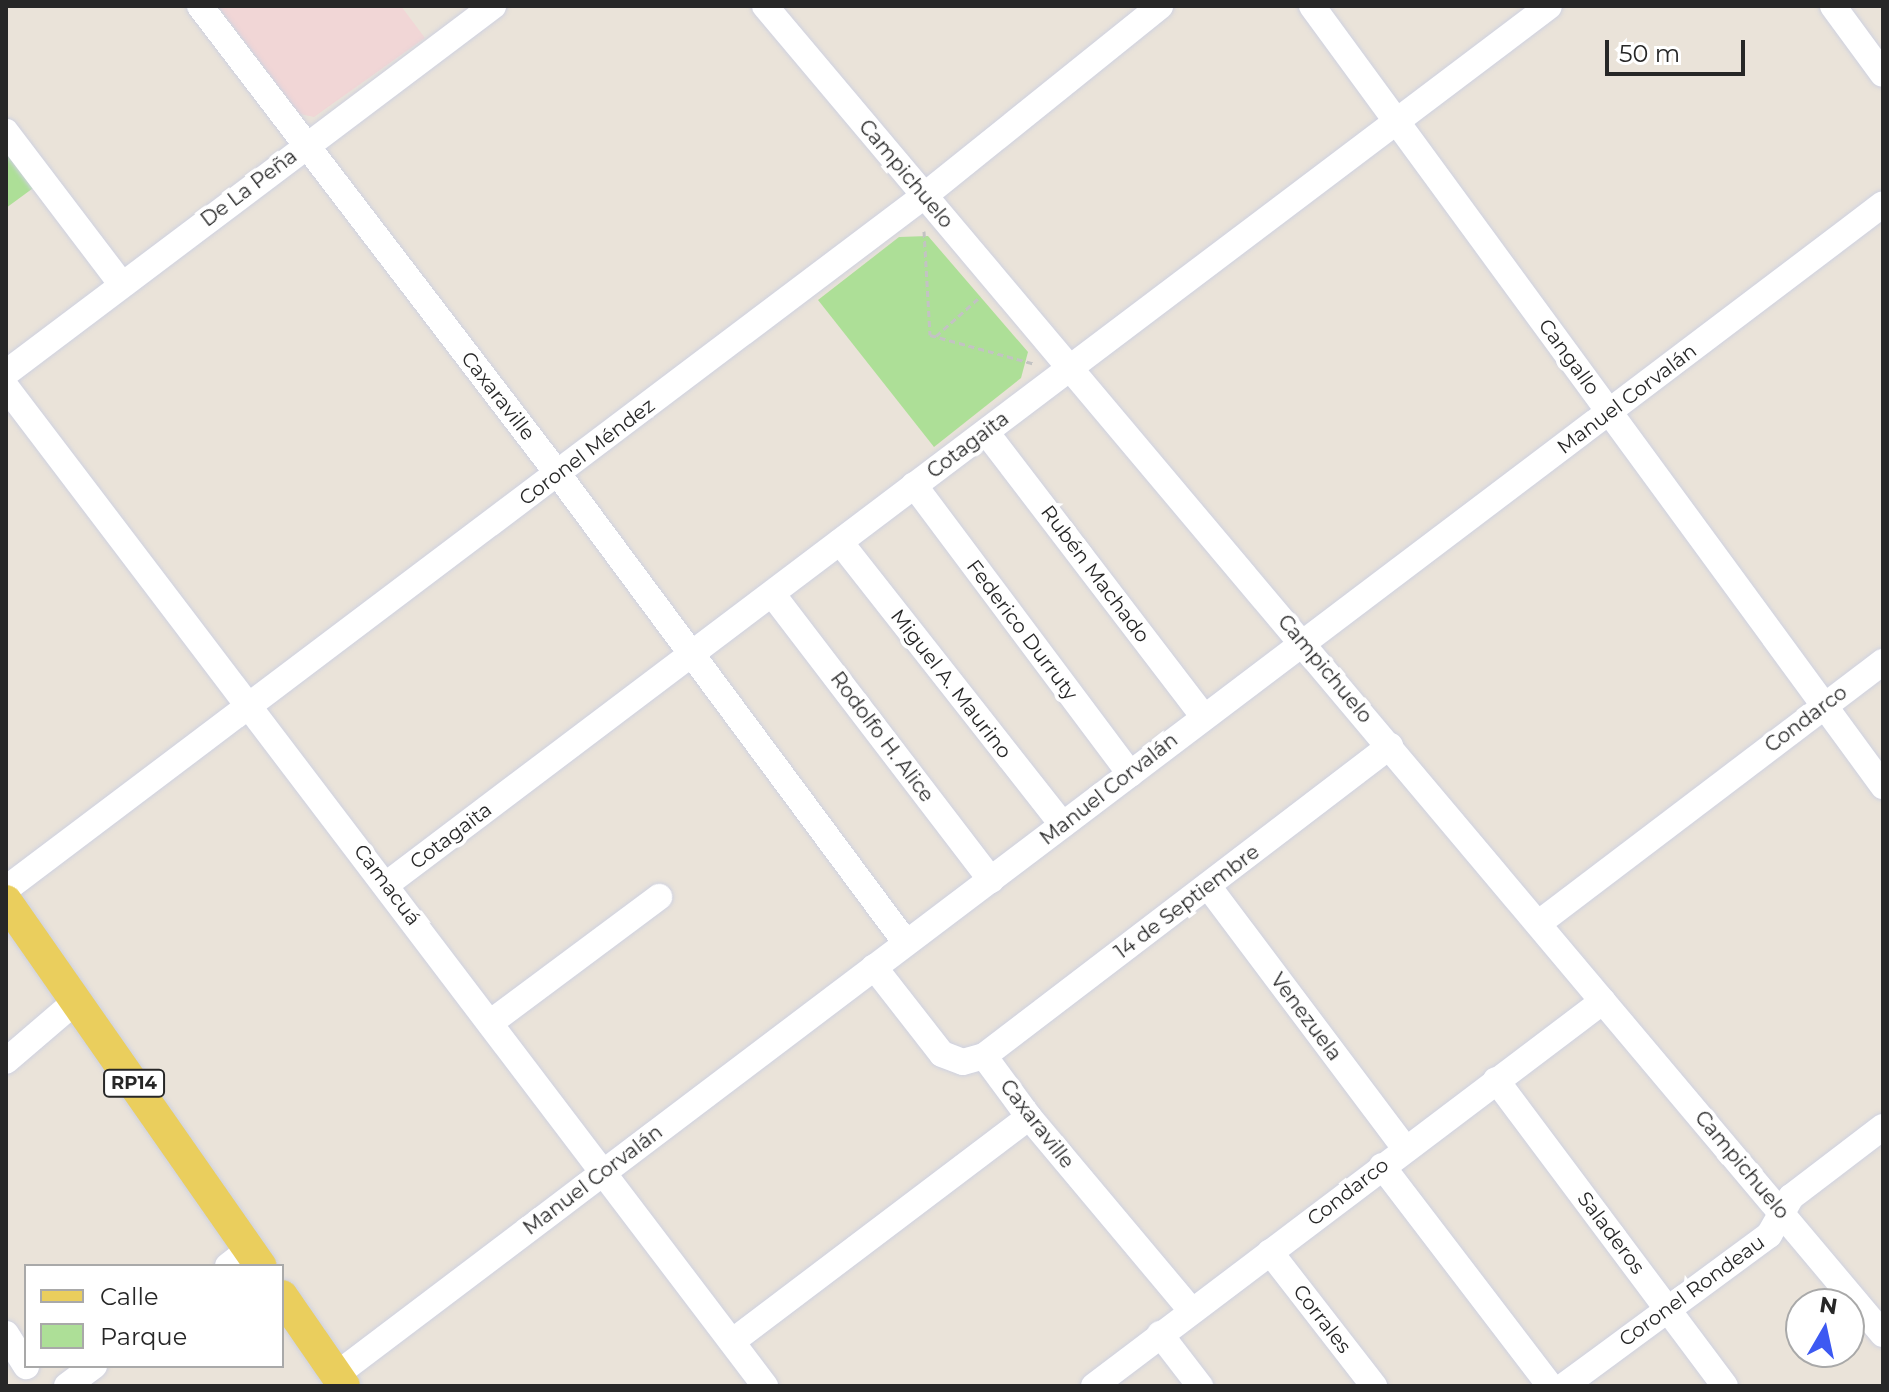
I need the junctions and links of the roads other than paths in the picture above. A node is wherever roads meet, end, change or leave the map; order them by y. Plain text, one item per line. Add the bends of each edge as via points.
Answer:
1 (200, 6) edge
2 (493, 6) edge
3 (765, 6) edge
4 (1160, 6) edge
5 (1312, 6) edge
6 (1549, 6) edge
7 (1833, 6) edge
8 (1883, 74) edge
9 (1398, 122) junction
10 (6, 132) edge
11 (305, 146) junction
12 (1883, 204) edge
13 (929, 217) junction
14 (122, 285) junction
15 (1057, 367) junction
16 (6, 373) edge
17 (6, 387) edge
18 (1609, 412) junction
19 (986, 432) junction
20 (558, 474) junction
21 (914, 485) junction
22 (840, 542) junction
23 (773, 595) junction
24 (1305, 644) junction
25 (689, 656) junction
26 (1883, 662) edge
27 (1825, 705) junction
28 (248, 706) junction
29 (1204, 717) junction
30 (1390, 746) junction
31 (1130, 774) junction
32 (1883, 786) edge
33 (1063, 825) junction
34 (991, 880) junction
35 (387, 884) junction
36 (1208, 886) junction
37 (6, 889) edge
38 (659, 897) dead end
39 (6, 901) edge
40 (1539, 923) junction
41 (906, 943) junction
42 (874, 967) junction
43 (76, 1001) junction
44 (1603, 1001) junction
45 (490, 1023) junction
46 (984, 1056) junction
47 (6, 1061) edge
48 (1496, 1080) junction
49 (1029, 1117) junction
50 (1883, 1127) edge
51 (1405, 1148) junction
52 (1382, 1166) junction
53 (603, 1173) junction
54 (1782, 1213) junction
55 (1270, 1252) junction
56 (246, 1260) edge
57 (284, 1299) edge
58 (1191, 1310) junction
59 (1667, 1310) junction
60 (6, 1334) edge
61 (1160, 1334) junction
62 (1883, 1334) edge
63 (733, 1341) junction
64 (24, 1363) edge
65 (27, 1368) edge
66 (91, 1368) edge
67 (340, 1381) edge
68 (39, 1386) edge
69 (67, 1386) edge
70 (765, 1386) edge
71 (1094, 1386) edge
72 (1200, 1386) edge
73 (1374, 1386) edge
74 (1550, 1386) edge
75 (1564, 1386) edge
76 (1725, 1386) edge

1 - 11 street, Caxaraville
2 - 11 street, De La Peña
3 - 13 street, Campichuelo
4 - 13 street, Coronel Méndez
5 - 9 street, Cangallo
6 - 9 street, Cotagaita
7 - 8 street
9 - 15 street, Cotagaita
9 - 18 street, Cangallo
10 - 14 street
11 - 14 street, De La Peña
11 - 20 street, Caxaraville
12 - 18 street, Manuel Corvalán
13 - 15 street, Campichuelo
13 - 20 street, Coronel Méndez
14 - 16 street, De La Peña
15 - 19 street, Cotagaita
15 - 24 street, Campichuelo
17 - 28 street, Camacuá
18 - 24 street, Manuel Corvalán
18 - 27 street, Cangallo
19 - 21 street, Cotagaita
19 - 29 street, Rubén Machado
20 - 25 street, Caxaraville
20 - 28 street, Coronel Méndez
21 - 22 street, Cotagaita
21 - 31 street, Federico Durruty
22 - 23 street, Cotagaita
22 - 33 street, Miguel A. Maurino
23 - 25 street, Cotagaita
23 - 34 street, Rodolfo H. Alice
24 - 29 street, Manuel Corvalán
24 - 30 street, Campichuelo
25 - 35 street, Cotagaita
25 - 41 street, Caxaraville
26 - 27 street, Condarco
27 - 32 street, Cangallo
27 - 40 street, Condarco
28 - 35 street, Camacuá
28 - 37 street, Coronel Méndez
29 - 31 street, Manuel Corvalán
30 - 36 street, 14 de Septiembre
30 - 40 street, Campichuelo
31 - 33 street, Manuel Corvalán
33 - 34 street, Manuel Corvalán
34 - 41 street, Manuel Corvalán
35 - 45 street, Camacuá
36 - 46 street, 14 de Septiembre
36 - 51 street, Venezuela
38 - 45 street
39 - 43 main road, RP14
40 - 44 street, Campichuelo
41 - 42 street, Manuel Corvalán
42 - 46 street via 942,1054 963,1062
42 - 53 street, Manuel Corvalán
43 - 47 street
43 - 56 main road, RP14
44 - 48 street, Condarco
44 - 54 street, Campichuelo
45 - 53 street, Camacuá
46 - 49 street, Caxaraville
48 - 51 street, Condarco
48 - 59 street, Saladeros
49 - 58 street, Caxaraville
49 - 63 street
50 - 54 street, Coronel Rondeau via 1797,1191
51 - 52 street, Condarco
52 - 55 street, Condarco
52 - 74 street
53 - 63 street, Camacuá
53 - 67 street, Manuel Corvalán
54 - 59 street, Coronel Rondeau via 1769,1235
54 - 62 street, Campichuelo
55 - 58 street, Condarco
55 - 73 street, Corrales
57 - 67 main road
58 - 61 street, Condarco
59 - 75 street, Coronel Rondeau
59 - 76 street, Saladeros
60 - 64 street
61 - 71 street, Condarco
61 - 72 street
63 - 70 street, Camacuá
65 - 68 street
66 - 69 street

